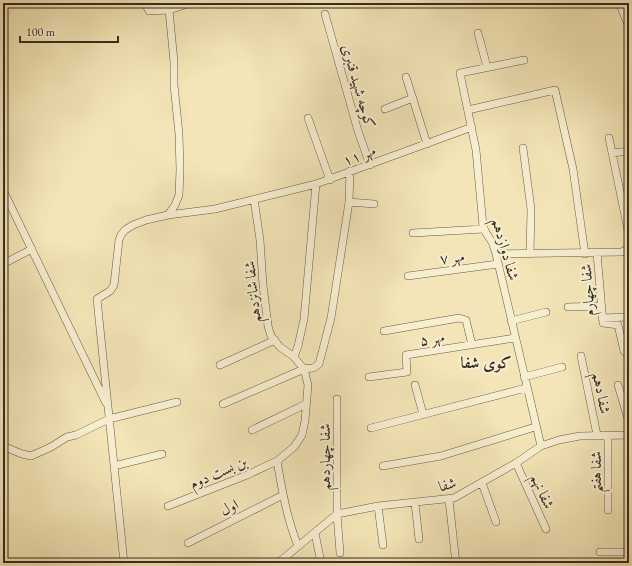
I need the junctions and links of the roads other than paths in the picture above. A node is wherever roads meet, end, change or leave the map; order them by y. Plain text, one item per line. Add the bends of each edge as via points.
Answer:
1 (145, 3) edge
2 (190, 3) edge
3 (617, 4) edge
4 (629, 7) edge
5 (169, 10) junction
6 (326, 14) dead end
7 (629, 27) edge
8 (478, 33) dead end
9 (524, 60) dead end
10 (487, 67) junction
11 (406, 77) dead end
12 (413, 98) junction
13 (385, 109) dead end
14 (468, 110) junction
15 (308, 118) dead end
16 (472, 127) junction
17 (609, 138) dead end
18 (426, 144) junction
19 (522, 148) dead end
20 (629, 151) edge
21 (612, 154) junction
22 (370, 165) junction
23 (350, 171) junction
24 (330, 180) junction
25 (316, 184) junction
26 (3, 190) edge
27 (629, 196) edge
28 (621, 198) junction
29 (254, 199) junction
30 (349, 202) junction
31 (374, 204) dead end
32 (168, 215) junction
33 (484, 229) junction
34 (413, 233) dead end
35 (629, 235) edge
36 (629, 245) edge
37 (32, 250) junction
38 (598, 253) junction
39 (496, 254) junction
40 (530, 254) junction
41 (585, 254) junction
42 (3, 264) edge
43 (498, 264) junction
44 (408, 276) dead end
45 (601, 306) junction
46 (568, 307) dead end
47 (546, 312) dead end
48 (629, 317) edge
49 (602, 318) junction
50 (511, 321) junction
51 (384, 331) dead end
52 (515, 338) junction
53 (275, 340) junction
54 (472, 345) junction
55 (581, 356) dead end
56 (629, 356) edge
57 (294, 357) junction
58 (220, 365) dead end
59 (562, 367) dead end
60 (304, 369) junction
61 (369, 377) dead end
62 (524, 377) junction
63 (415, 385) dead end
64 (618, 385) dead end
65 (526, 388) junction
66 (337, 399) dead end
67 (177, 402) dead end
68 (223, 404) dead end
69 (306, 404) junction
70 (108, 408) junction
71 (423, 414) junction
72 (109, 419) junction
73 (629, 422) edge
74 (535, 427) junction
75 (371, 428) dead end
76 (252, 430) dead end
77 (597, 435) junction
78 (608, 435) junction
79 (629, 435) edge
80 (541, 446) junction
81 (3, 447) edge
82 (162, 454) dead end
83 (277, 461) junction
84 (516, 463) junction
85 (114, 466) junction
86 (383, 466) dead end
87 (482, 483) junction
88 (283, 495) junction
89 (449, 500) junction
90 (416, 503) junction
91 (168, 506) dead end
92 (378, 506) junction
93 (608, 510) dead end
94 (337, 514) junction
95 (496, 522) dead end
96 (546, 529) dead end
97 (315, 533) junction
98 (419, 539) dead end
99 (188, 543) dead end
100 (383, 545) dead end
101 (298, 546) junction
102 (600, 552) dead end
103 (629, 552) edge
104 (340, 553) dead end
105 (571, 562) dead end
106 (124, 563) edge
107 (278, 563) edge
108 (322, 563) edge
109 (456, 563) edge
110 (550, 563) edge

1 - 5 street via 150,11
2 - 5 street
3 - 4 street
3 - 7 street
5 - 32 street via 180,170 179,196
6 - 22 street, کوچه شهید قنبری via 358,131
8 - 10 street
9 - 10 street, شفا دوازدهم
10 - 14 street, شفا دوازدهم via 460,73
11 - 12 street
12 - 13 street
12 - 18 street
14 - 16 street, شفا دوازدهم
14 - 41 street via 555,90 573,170
15 - 24 street
16 - 18 street, مهر ۱۱
16 - 33 street, شفا دوازدهم
17 - 21 street
18 - 22 street, مهر ۱۱
19 - 40 street via 531,209
20 - 21 street
21 - 28 street
22 - 23 street, مهر ۱۱
23 - 24 street, مهر ۱۱
23 - 30 street
24 - 25 street, مهر ۱۱
25 - 29 street, مهر ۱۱
25 - 57 street via 304,319
26 - 37 street
27 - 28 street
28 - 35 street
29 - 32 street, مهر ۱۱ via 215,209
29 - 53 street, شفا شانزدهم via 268,326
30 - 31 street
30 - 60 street via 331,318 322,356 319,364
32 - 70 street, مهر ۱۱ via 133,225 121,235 114,285 110,291 97,299
33 - 34 street
33 - 39 street, شفا دوازدهم
36 - 38 street via 622,252
37 - 42 street
37 - 70 street
38 - 41 street
38 - 45 street, شفا چهارم
39 - 40 street
39 - 43 street, شفا دوازدهم
40 - 41 street
43 - 44 street, مهر ۷
43 - 50 street, شفا دوازدهم
45 - 46 street
45 - 49 street, شفا چهارم
47 - 50 street
48 - 49 street
49 - 56 street, شفا چهارم via 604,324 618,325 624,351
50 - 52 street, شفا دوازدهم
51 - 54 street via 459,318 466,320
52 - 54 street, مهر ۵
52 - 62 street, شفا دوازدهم
53 - 57 street, شفا شانزدهم
53 - 58 street
54 - 61 street, مهر ۵ via 406,355 407,372
55 - 77 street, شفا دهم
57 - 60 street, شفا شانزدهم
59 - 62 street
60 - 68 street
60 - 69 street, شفا شانزدهم via 308,385
62 - 65 street, شفا دوازدهم
63 - 71 street
64 - 73 street
65 - 71 street
65 - 74 street, شفا دوازدهم
66 - 94 street, شفا چهاردهم
67 - 72 street
69 - 76 street
69 - 83 street, شفا شانزدهم via 302,434 294,447
70 - 72 street
71 - 75 street
72 - 81 street via 30,456
72 - 85 street
74 - 80 street, شفا دوازدهم
74 - 86 street via 441,456
77 - 78 street, شفا
77 - 80 street, شفا via 559,440
78 - 79 street, شفا
78 - 93 street, شفا هفتم
80 - 84 street, شفا
82 - 85 street
83 - 88 street
83 - 91 street, بن بست دوم
84 - 87 street, شفا
84 - 96 street, شفا نهم
85 - 106 street
87 - 89 street, شفا
87 - 95 street
88 - 99 street, اول
88 - 101 street
89 - 90 street, شفا
89 - 109 street
90 - 92 street, شفا
90 - 98 street
92 - 94 street, شفا
92 - 100 street
94 - 97 street, شفا
94 - 104 street, شفا چهاردهم
97 - 101 street, شفا
97 - 108 street
101 - 107 street, شفا
102 - 103 street
105 - 110 street

